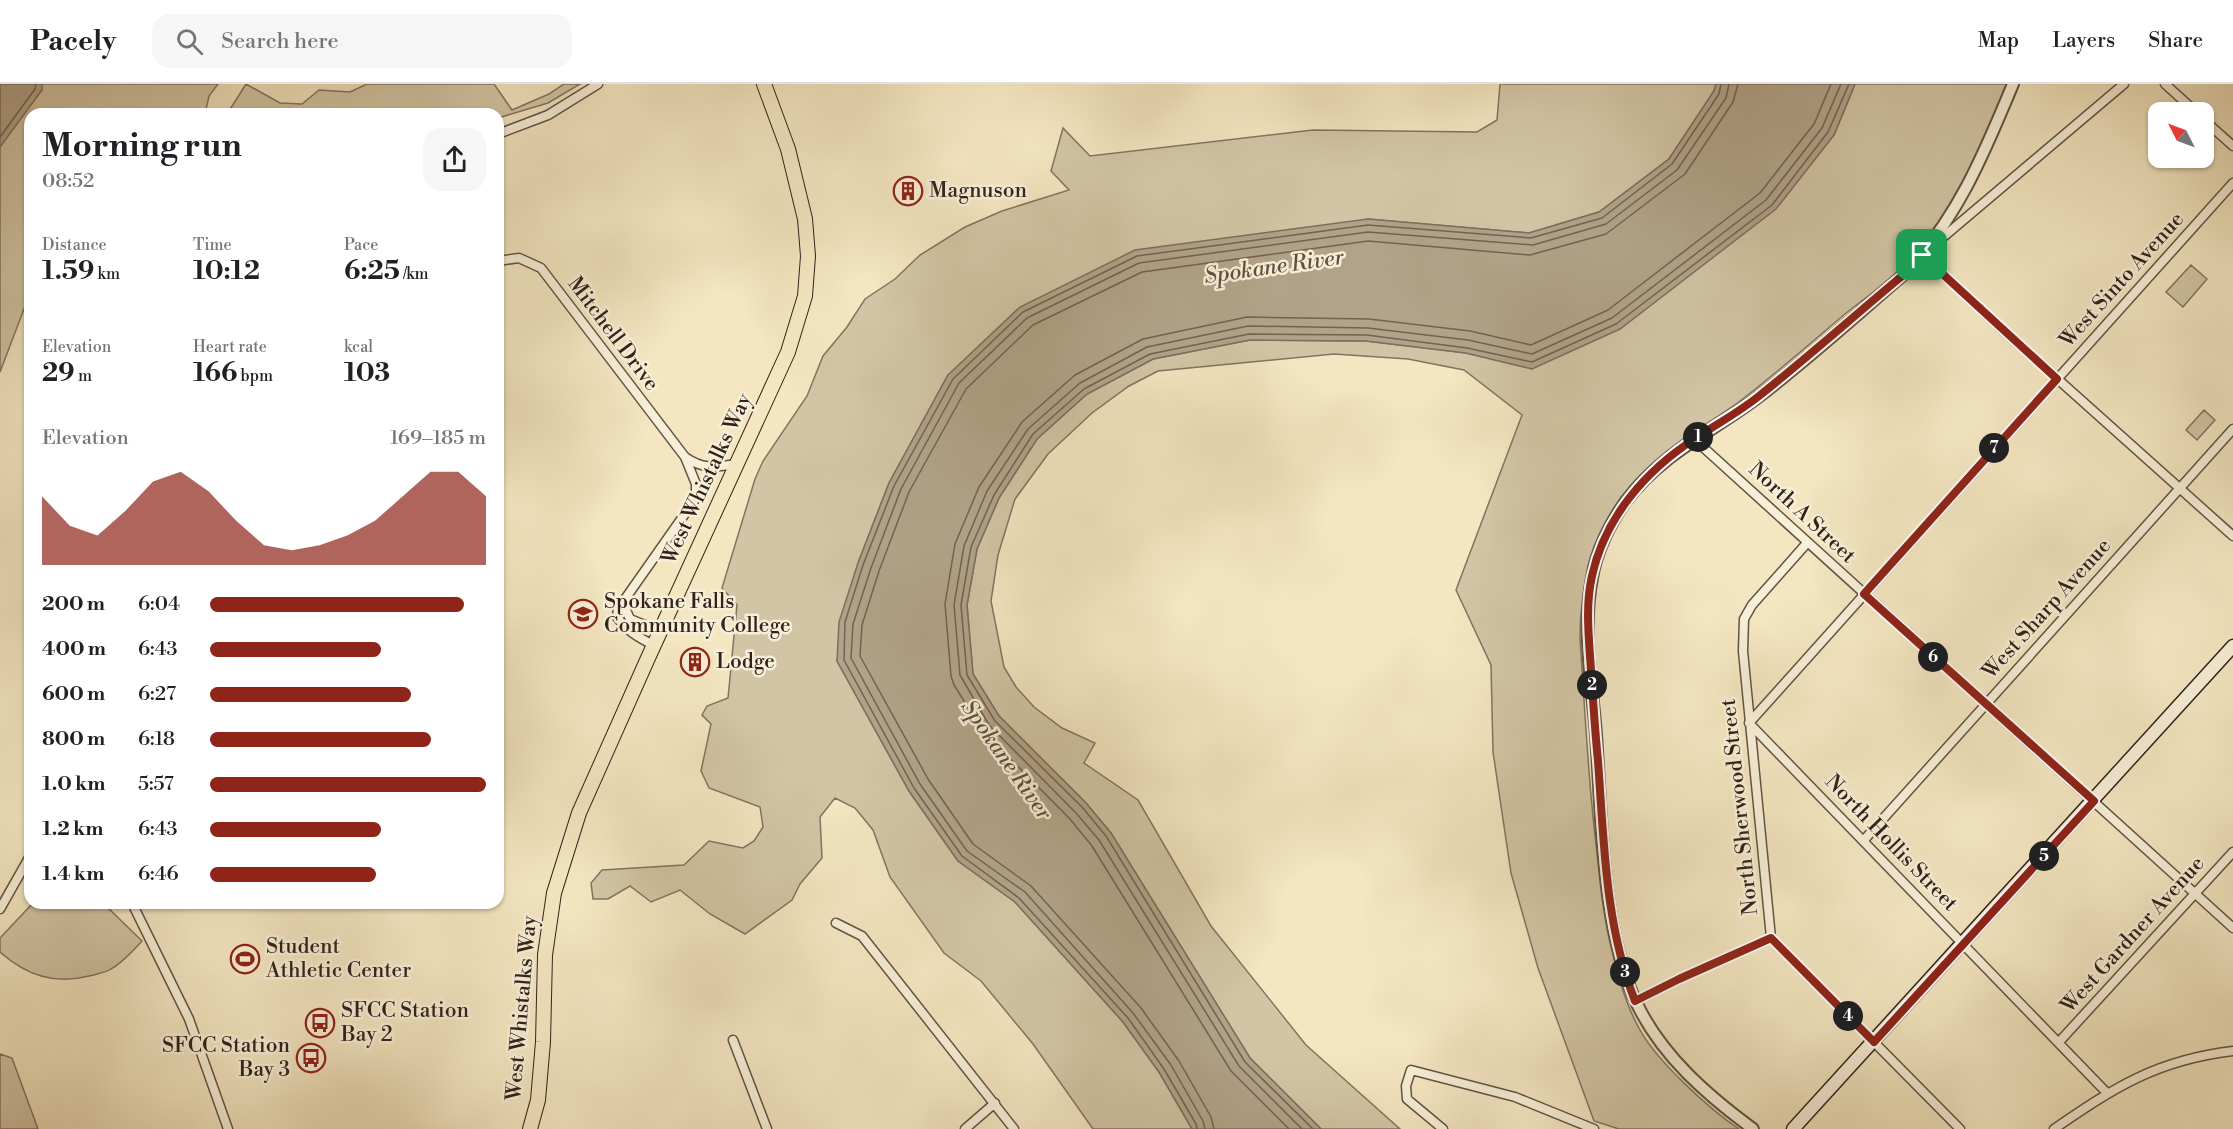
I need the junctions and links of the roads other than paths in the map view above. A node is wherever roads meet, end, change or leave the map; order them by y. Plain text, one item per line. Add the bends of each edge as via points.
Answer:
1 (598, 84) edge
2 (764, 84) edge
3 (2013, 84) edge
4 (2124, 84) edge
5 (2165, 84) edge
6 (2185, 102) edge
7 (2214, 129) edge
8 (504, 132) edge
9 (2233, 146) edge
10 (2233, 183) edge
11 (1922, 255) junction
12 (504, 260) edge
13 (2057, 379) junction
14 (2233, 429) edge
15 (1694, 439) junction
16 (685, 457) junction
17 (737, 464) junction
18 (2180, 488) junction
19 (2233, 537) edge
20 (1807, 543) junction
21 (1864, 594) junction
22 (626, 597) junction
23 (660, 632) junction
24 (653, 645) junction
25 (2233, 646) edge
26 (1987, 705) junction
27 (1749, 723) junction
28 (2094, 801) junction
29 (1864, 840) junction
30 (2233, 852) edge
31 (24, 867) edge
32 (2196, 894) junction
33 (0, 909) edge
34 (135, 909) edge
35 (836, 923) dead end
36 (2233, 928) edge
37 (1771, 938) junction
38 (1963, 943) junction
39 (1635, 1001) junction
40 (733, 1040) dead end
41 (1874, 1042) junction
42 (2059, 1042) junction
43 (2233, 1051) edge
44 (2107, 1093) junction
45 (995, 1103) junction
46 (228, 1129) edge
47 (530, 1129) edge
48 (767, 1129) edge
49 (965, 1129) edge
50 (1014, 1129) edge
51 (1443, 1129) edge
52 (1594, 1129) edge
53 (1753, 1129) edge
54 (1793, 1129) edge
55 (1959, 1129) edge
56 (2054, 1129) edge

1 - 8 street via 548,115
2 - 17 main road, West Whistalks Way via 788,149 805,219 806,286 788,352
3 - 11 street via 1969,186
4 - 11 street
5 - 6 street
7 - 9 street
10 - 13 street, West Sinto Avenue
11 - 13 street
11 - 15 street via 1759,396
12 - 16 street, Mitchell Drive via 519,258 541,268
13 - 18 street
13 - 21 street, West Sinto Avenue
14 - 18 street, West Sharp Avenue
15 - 20 street, North A Street
15 - 39 street via 1646,477 1625,502 1600,551 1589,601 1604,863 1619,951
16 - 17 street via 709,468
16 - 22 street, Mitchell Drive via 696,484 696,498
17 - 23 main road, West Whistalks Way
18 - 19 street
18 - 26 street, West Sharp Avenue
20 - 21 street, North A Street
20 - 27 street, North Sherwood Street via 1762,593 1744,620
21 - 26 street, North A Street
21 - 27 street, West Sinto Avenue
22 - 23 street via 630,619
22 - 24 street via 617,618 633,635
23 - 24 main road, West Whistalks Way
24 - 47 main road, West Whistalks Way via 579,813 555,892 545,955 538,1100
25 - 28 main road
26 - 28 street, North A Street
26 - 29 street, West Sharp Avenue
27 - 29 street, North Hollis Street
27 - 37 street, North Sherwood Street
28 - 32 street, North A Street
28 - 38 main road
29 - 38 street, North Hollis Street
30 - 32 street, West Gardner Avenue
31 - 33 street
32 - 36 street, North A Street
32 - 42 street, West Gardner Avenue
34 - 46 street via 189,1019
35 - 45 street via 862,936
37 - 39 street
37 - 41 street, North Sherwood Street
38 - 41 main road
38 - 42 street, North Hollis Street
39 - 53 street via 1667,1053 1719,1104
40 - 48 street
41 - 54 main road
41 - 55 street, North Sherwood Street
42 - 44 street, North Hollis Street
43 - 44 street via 2166,1065
44 - 56 street
45 - 49 street
45 - 50 street
51 - 52 street via 1407,1098 1411,1070 1515,1097

